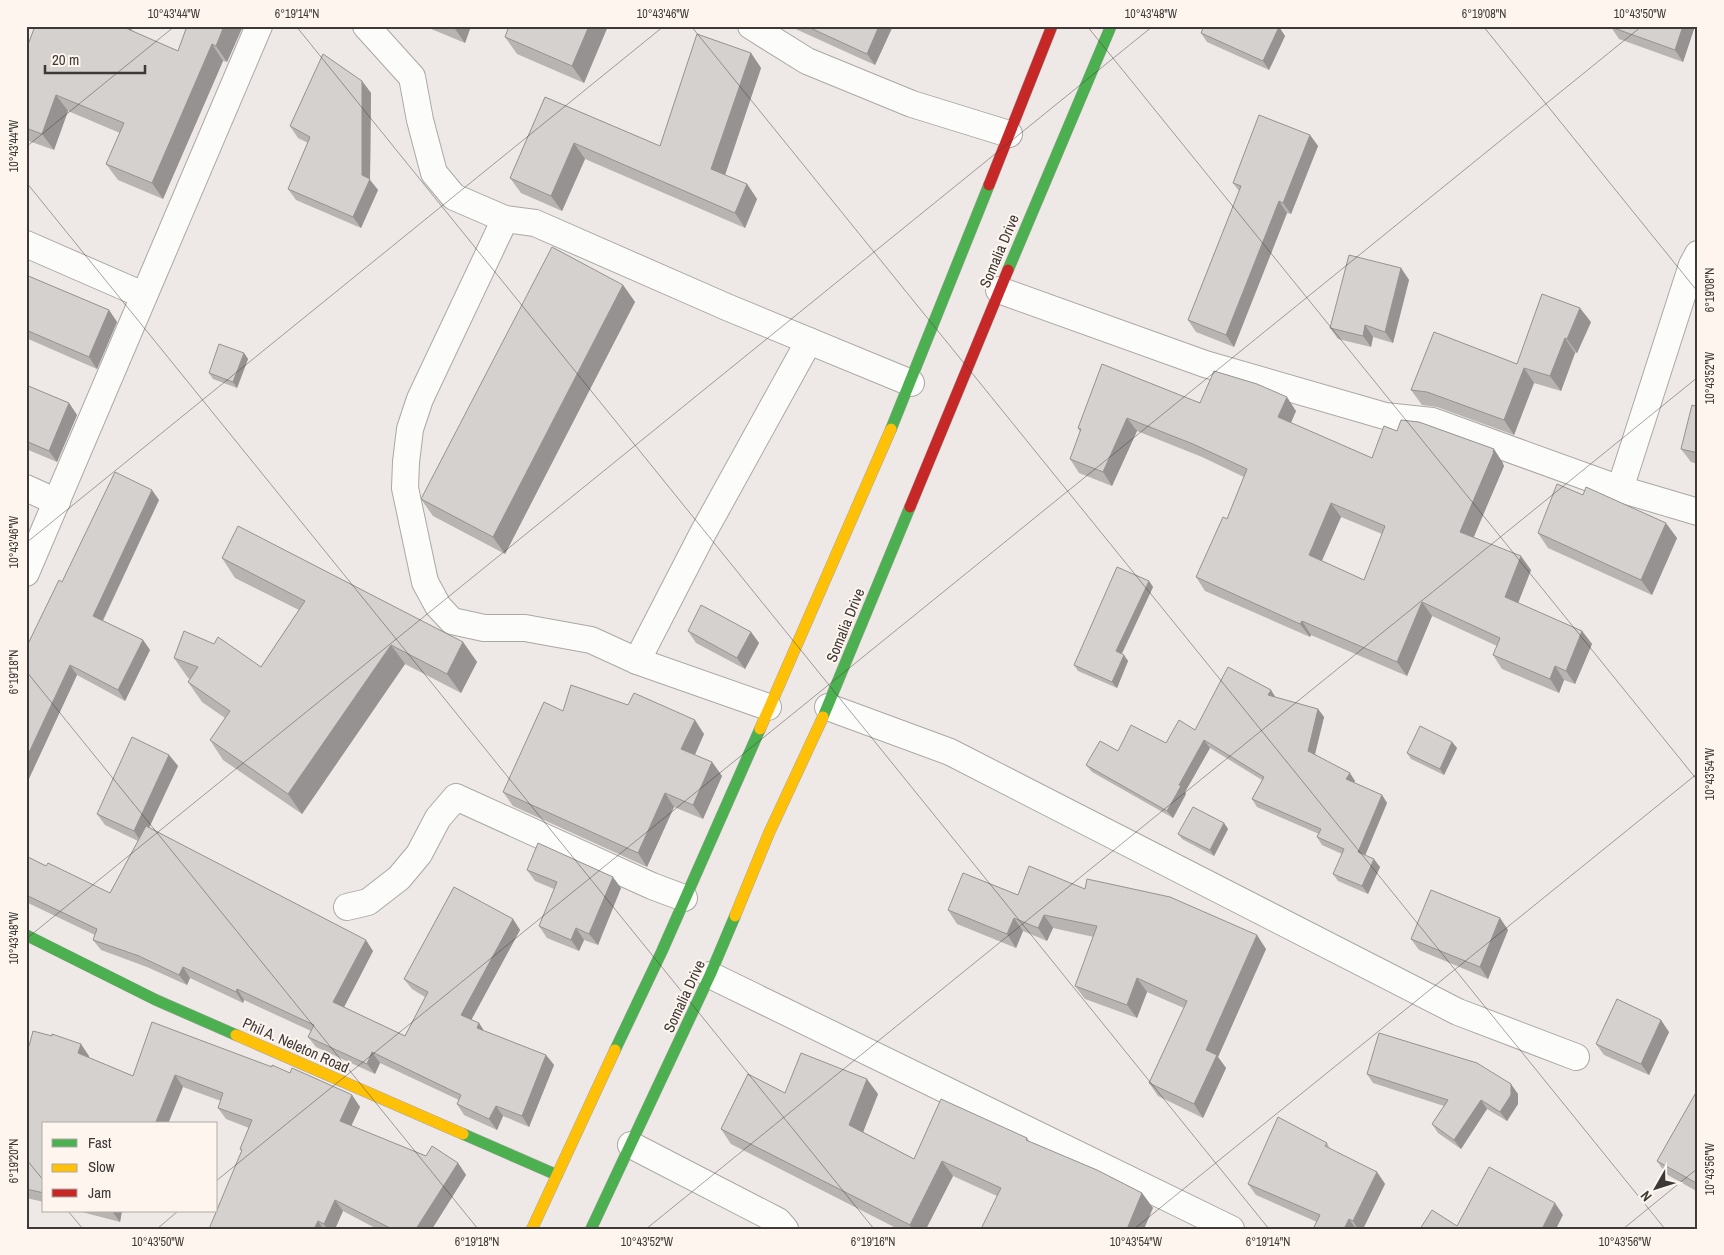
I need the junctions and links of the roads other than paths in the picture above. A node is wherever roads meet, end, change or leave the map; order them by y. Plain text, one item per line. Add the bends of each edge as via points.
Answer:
1 (259, 26) edge
2 (366, 26) edge
3 (751, 26) edge
4 (1052, 26) edge
5 (1111, 26) edge
6 (1009, 134) junction
7 (505, 219) junction
8 (26, 244) edge
9 (1698, 254) edge
10 (999, 290) junction
11 (144, 295) junction
12 (808, 341) junction
13 (911, 383) junction
14 (26, 488) edge
15 (1620, 489) junction
16 (57, 502) junction
17 (1698, 512) edge
18 (26, 573) edge
19 (637, 661) junction
20 (828, 706) junction
21 (768, 707) junction
22 (684, 898) junction
23 (347, 907) dead end
24 (26, 935) edge
25 (710, 976) junction
26 (1576, 1057) dead end
27 (631, 1145) junction
28 (556, 1175) junction
29 (532, 1229) edge
30 (591, 1229) edge
31 (785, 1229) edge
32 (1230, 1229) edge

1 - 11 street
2 - 7 street via 412,76 434,173 454,197
3 - 6 street via 807,61 912,104
4 - 6 main road
5 - 10 main road, Somalia Drive
6 - 13 main road
7 - 12 street via 535,223
7 - 19 street via 420,399 410,429 406,488 425,582 438,606 452,621 484,628 524,628 591,640
8 - 11 street
9 - 15 street via 1692,264
10 - 15 street via 1205,364 1385,416 1432,421
10 - 20 main road, Somalia Drive
11 - 16 street
12 - 13 street
12 - 19 street
13 - 21 main road
14 - 16 street
15 - 17 street
16 - 18 street
19 - 21 street
20 - 25 main road, Somalia Drive
20 - 26 street via 950,752 1458,1012
21 - 22 main road
22 - 23 street via 456,797 438,818 419,854 399,878 368,902
22 - 28 main road
24 - 28 main road, Phil A. Neleton Road via 156,1000
25 - 27 main road, Somalia Drive
25 - 32 street
27 - 30 main road, Somalia Drive
27 - 31 street via 778,1222
28 - 29 main road

